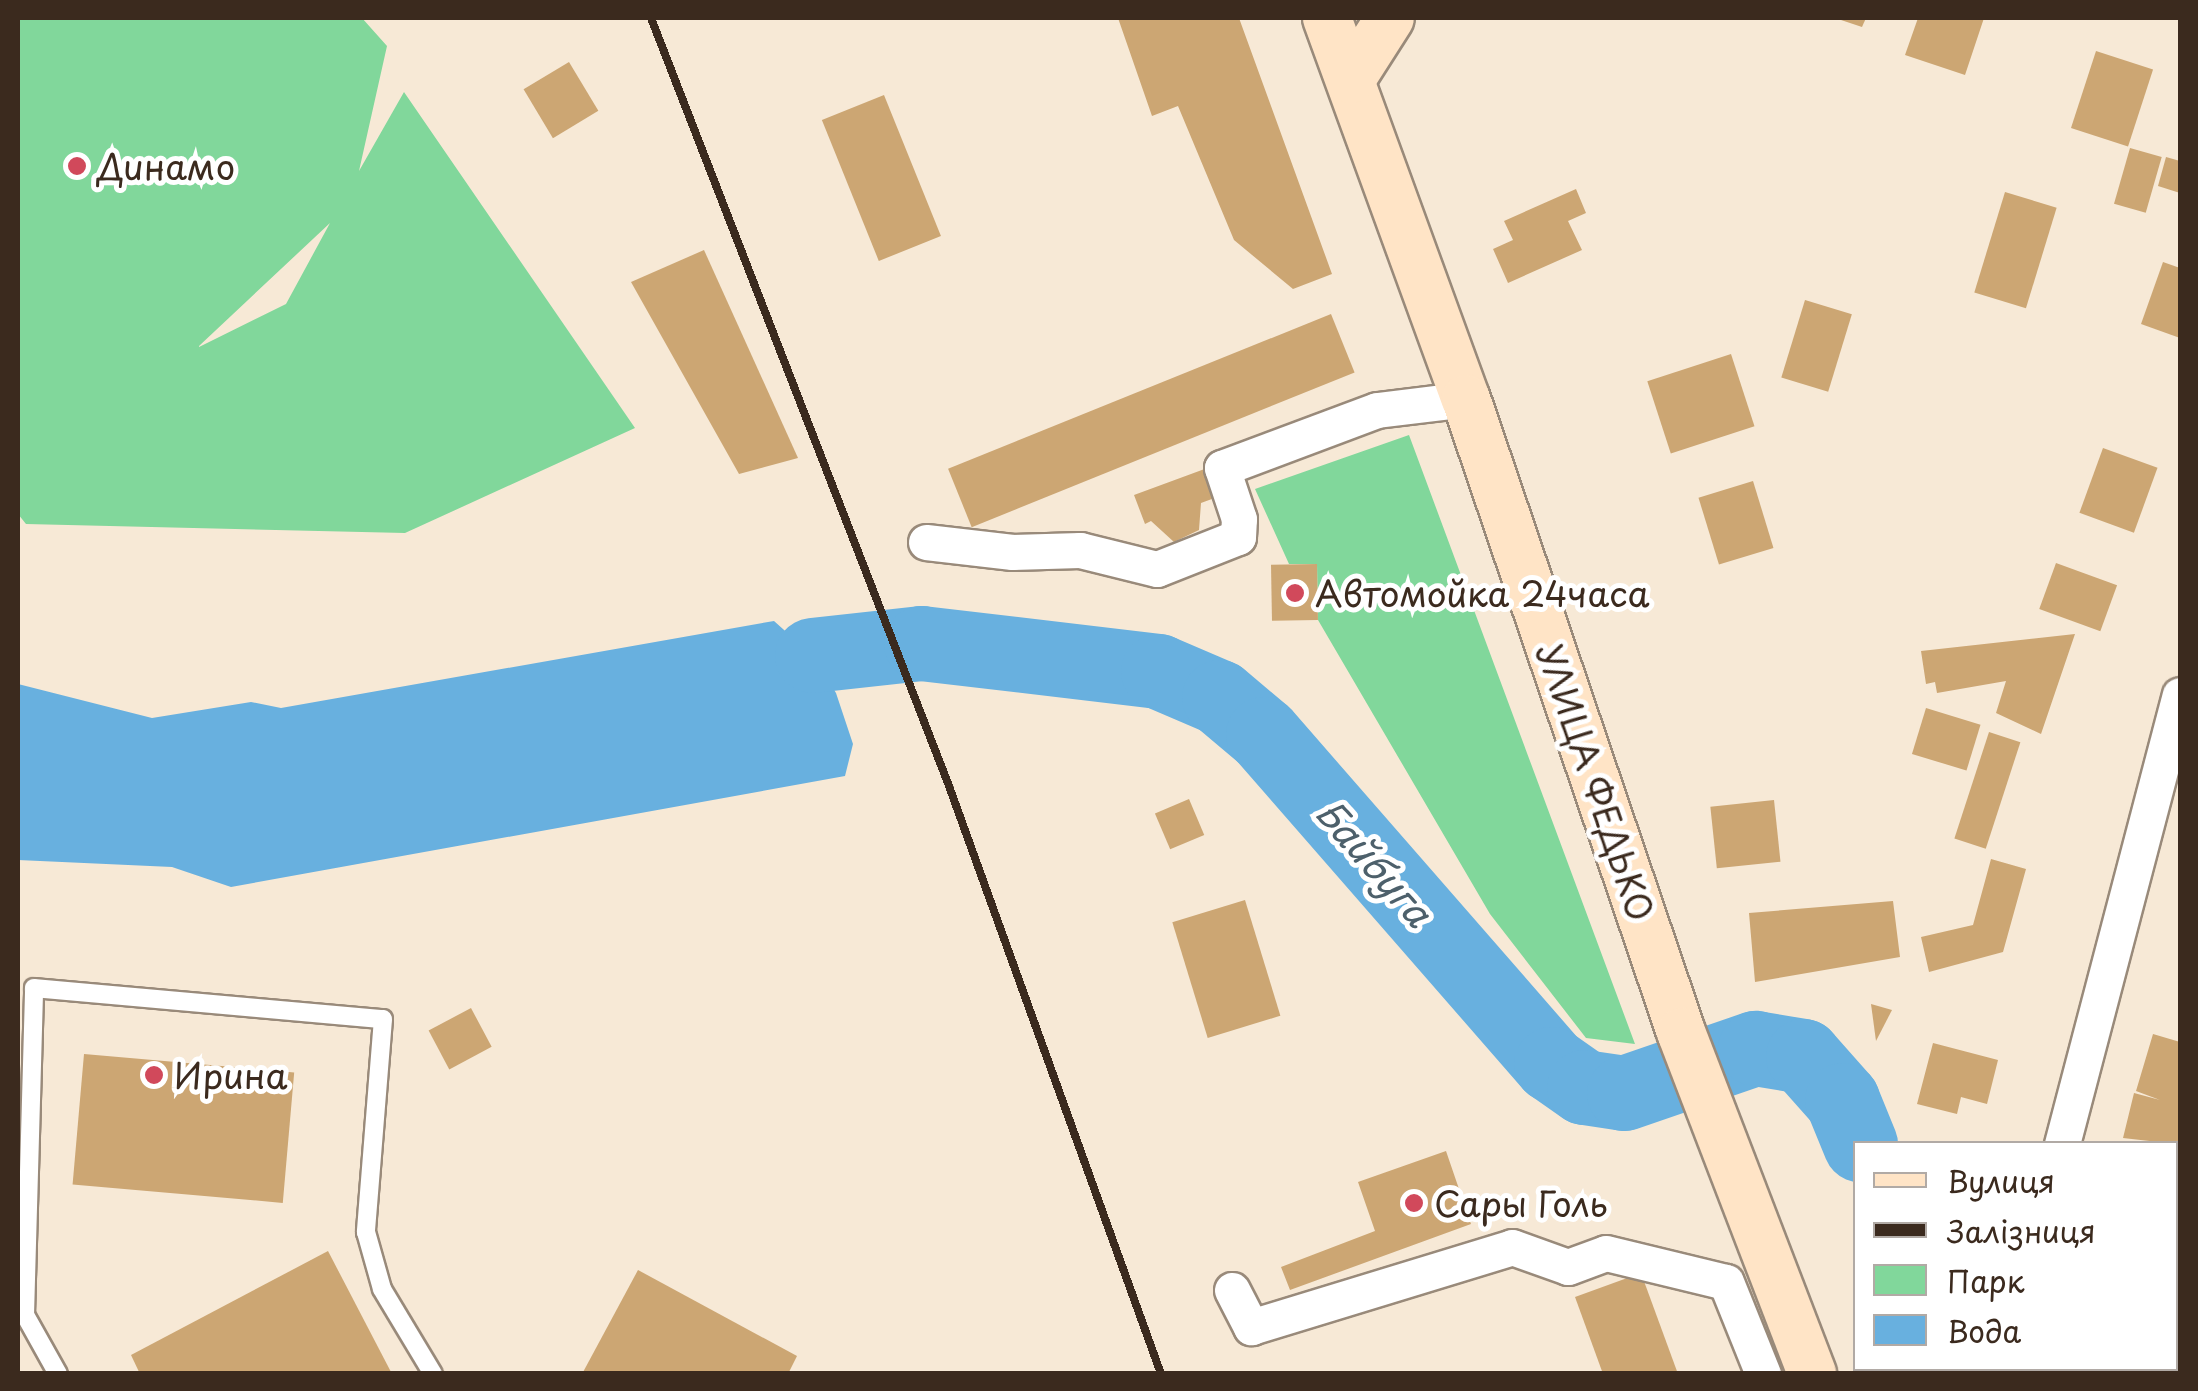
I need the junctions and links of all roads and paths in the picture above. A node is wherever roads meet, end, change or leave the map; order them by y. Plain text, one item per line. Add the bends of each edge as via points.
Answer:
1 (1327, 18) edge
2 (1390, 18) edge
3 (1351, 79) junction
4 (1466, 399) junction
5 (926, 542) dead end
6 (2180, 694) edge
7 (2063, 1141) edge
8 (1232, 1290) dead end
9 (58, 1374) edge
10 (432, 1374) edge
11 (1763, 1374) edge
12 (1812, 1374) edge

1 - 3 main road, УЛИЦА ФЕДЬКО
2 - 3 main road
3 - 4 main road, УЛИЦА ФЕДЬКО
4 - 5 street via 1378,410 1222,468 1239,519 1238,537 1157,569 1080,550 1012,552
4 - 12 main road, УЛИЦА ФЕДЬКО via 1681,1032
6 - 7 street
8 - 11 street via 1251,1328 1512,1247 1568,1267 1606,1254 1726,1282
9 - 10 lane via 24,1315 34,988 384,1019 366,1232 382,1288

